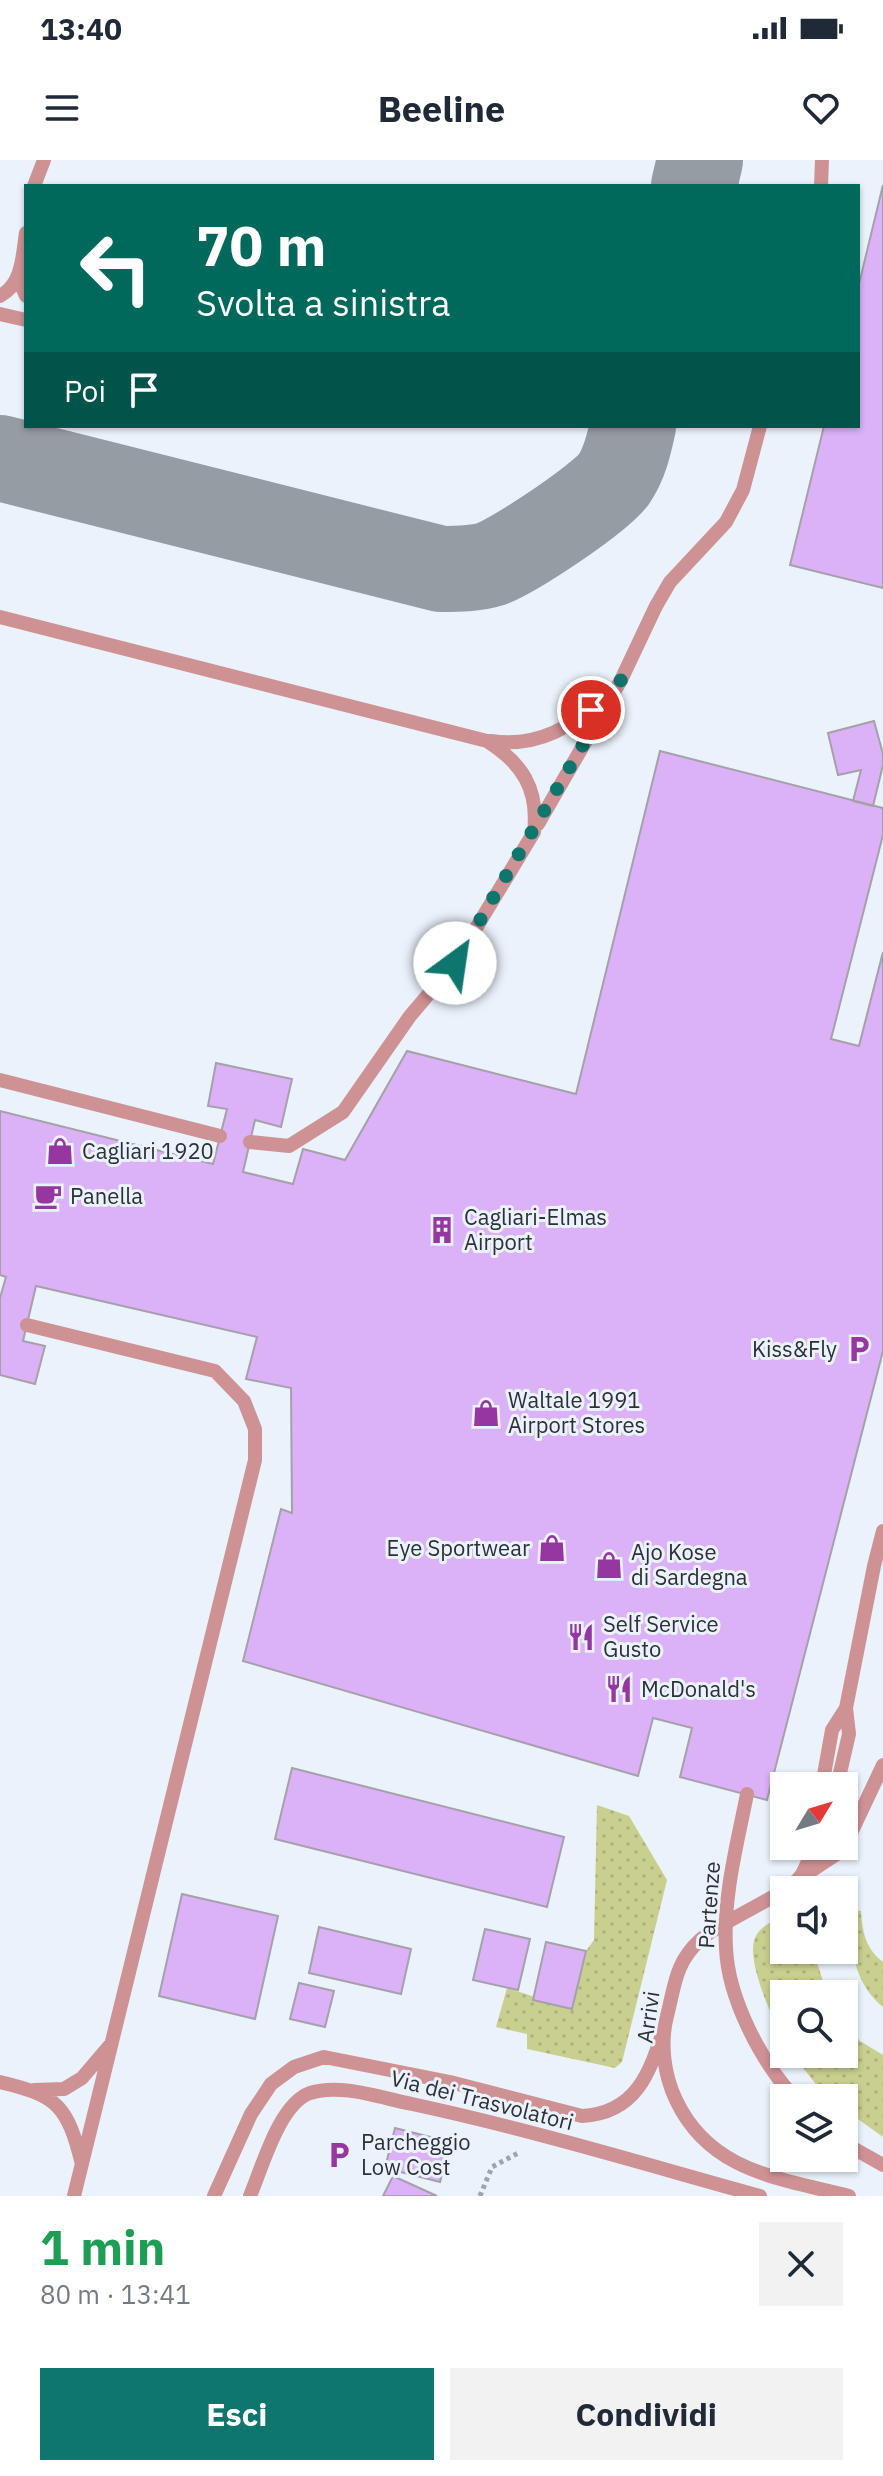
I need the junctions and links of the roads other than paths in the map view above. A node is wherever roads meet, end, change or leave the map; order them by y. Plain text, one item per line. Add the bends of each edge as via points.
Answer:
1 (44, 160) edge
2 (822, 160) edge
3 (35, 184) edge
4 (821, 184) edge
5 (24, 244) edge
6 (18, 278) junction
7 (24, 292) edge
8 (0, 296) edge
9 (0, 314) edge
10 (24, 320) edge
11 (759, 428) edge
12 (0, 617) edge
13 (621, 680) junction
14 (487, 741) junction
15 (534, 832) junction
16 (0, 1080) edge
17 (220, 1136) dead end
18 (250, 1142) dead end
19 (27, 1325) dead end
20 (883, 1531) edge
21 (846, 1708) junction
22 (883, 1765) edge
23 (824, 1772) edge
24 (840, 1772) edge
25 (747, 1794) dead end
26 (803, 1876) edge
27 (770, 1896) edge
28 (664, 2028) junction
29 (113, 2041) junction
30 (0, 2082) edge
31 (784, 2084) edge
32 (34, 2090) junction
33 (858, 2151) edge
34 (82, 2165) junction
35 (883, 2165) edge
36 (74, 2196) edge
37 (214, 2196) edge
38 (250, 2196) edge
39 (760, 2196) edge
40 (849, 2196) edge

1 - 3 lane
2 - 4 lane
5 - 6 lane
6 - 7 lane
6 - 8 lane
9 - 10 lane
11 - 13 lane via 743,490 726,522 670,582
12 - 14 lane
13 - 14 lane via 591,710 551,734 514,745
13 - 15 lane
14 - 15 lane via 519,767 536,811
15 - 18 lane via 455,963 410,1016 343,1112 289,1146
16 - 17 lane
19 - 29 lane via 215,1371 244,1401 255,1429 255,1460
20 - 21 lane
21 - 23 lane via 832,1730
21 - 24 lane via 849,1734
22 - 26 lane, Arrivi via 843,1850
25 - 31 lane, Partenze, bridge via 726,1909 726,1950 742,2014
27 - 28 lane, Arrivi via 703,1937 682,1959
28 - 37 lane via 633,2095 601,2115 582,2116 324,2057 294,2067 271,2084 251,2114
28 - 40 lane, Arrivi via 671,2090 699,2138 748,2169
29 - 32 lane via 82,2078 64,2089
29 - 34 lane
30 - 32 lane
32 - 34 lane via 57,2104 69,2120
33 - 35 lane
34 - 36 lane
38 - 39 lane, Via dei Trasvolatori via 290,2107 309,2093 336,2090 482,2119

